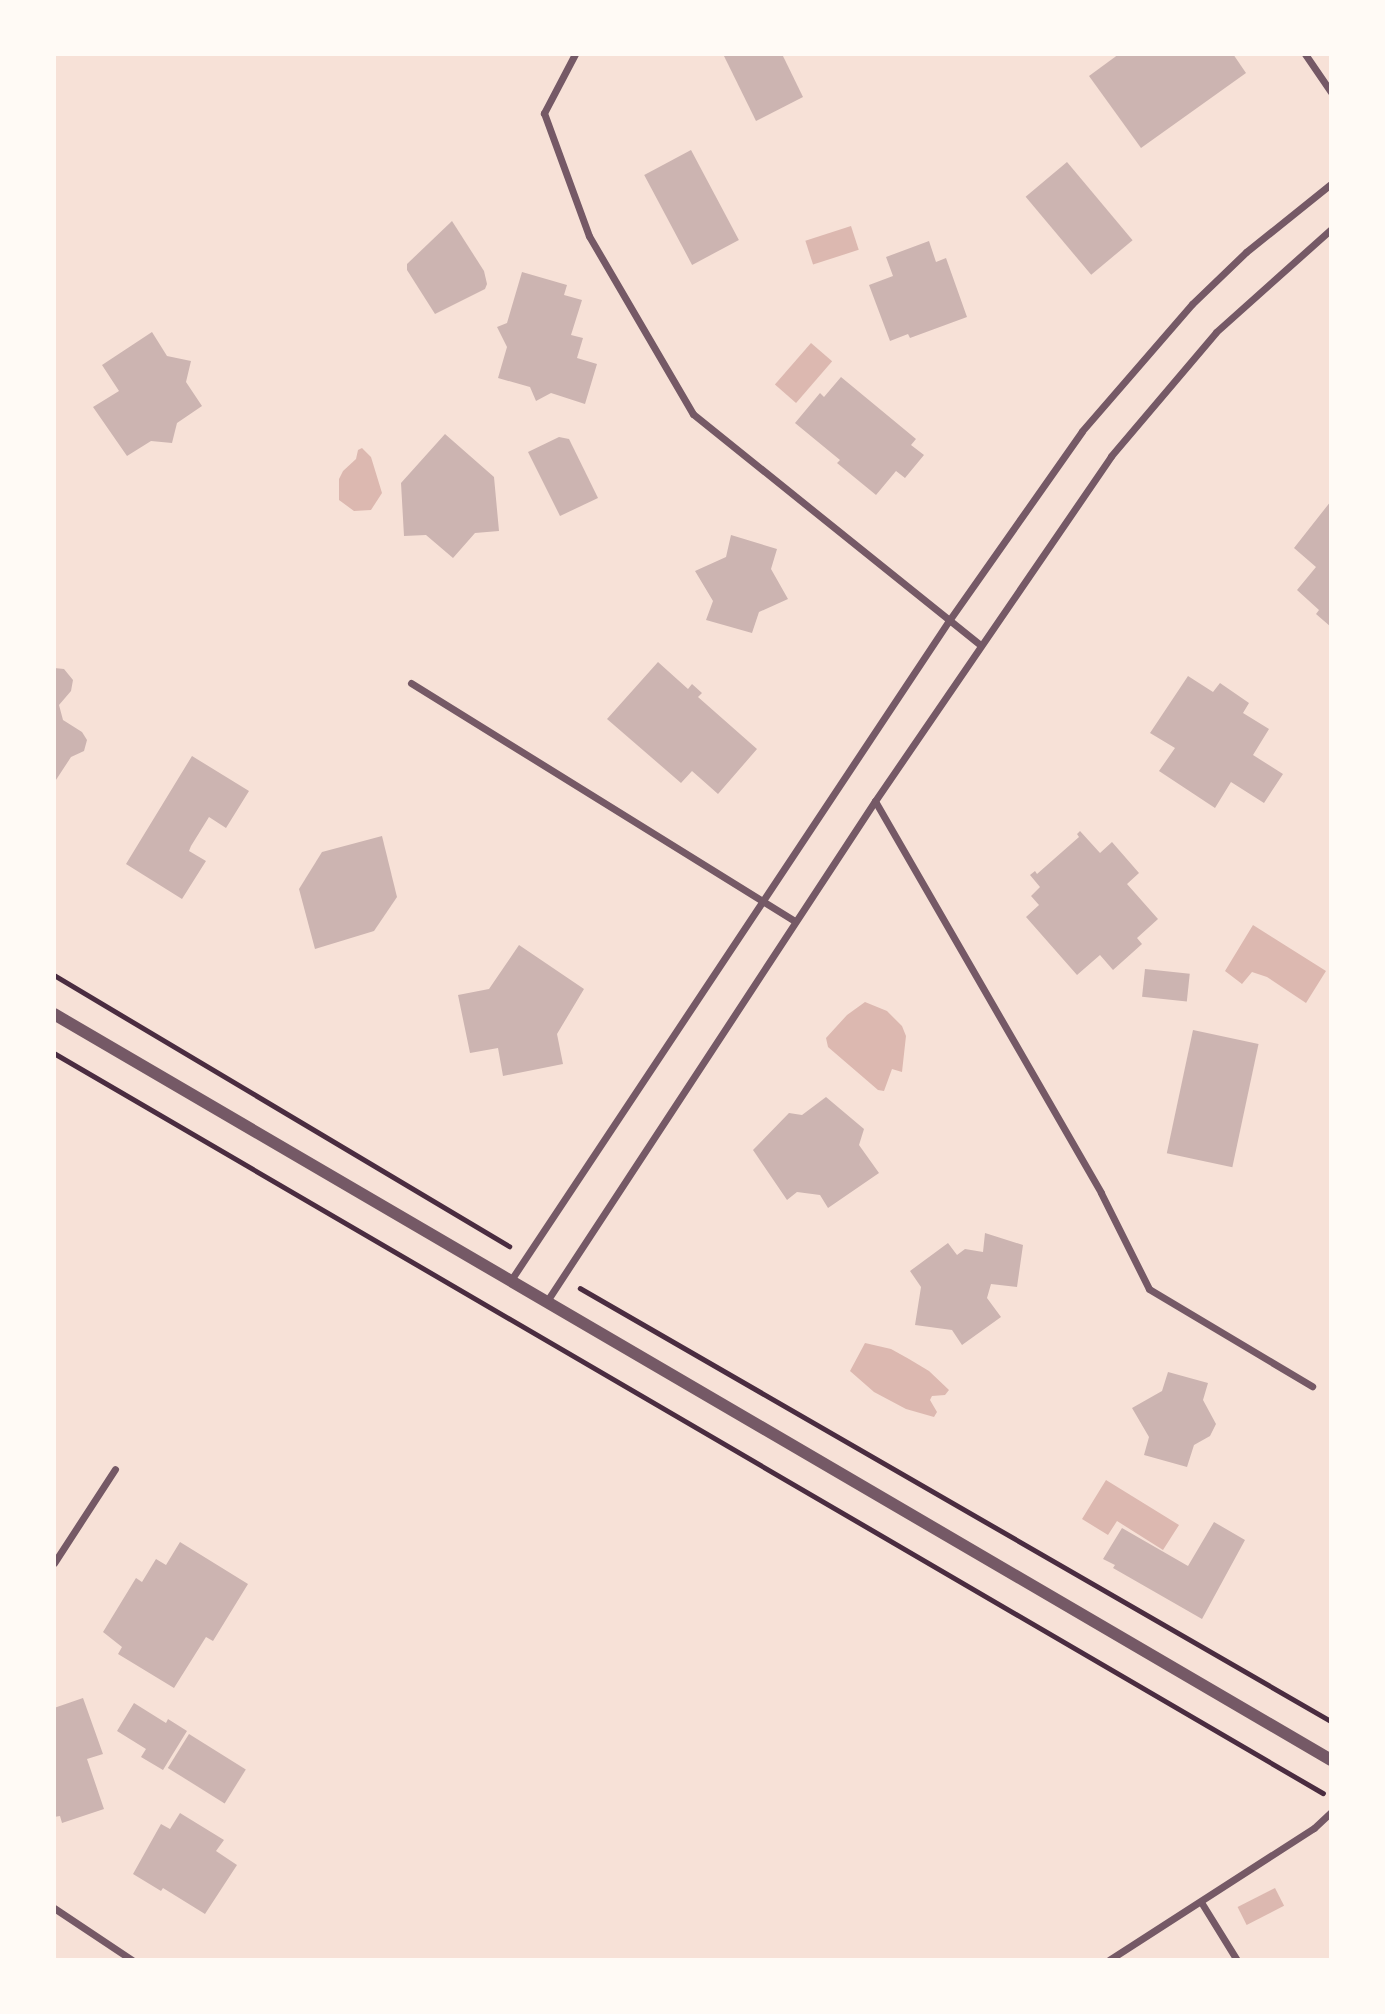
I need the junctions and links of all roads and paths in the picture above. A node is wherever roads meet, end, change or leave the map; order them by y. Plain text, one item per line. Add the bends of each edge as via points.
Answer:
1 (576, 54) edge
2 (1305, 54) edge
3 (1331, 92) edge
4 (1331, 184) edge
5 (1331, 229) edge
6 (948, 622) junction
7 (980, 645) junction
8 (411, 682) dead end
9 (875, 801) junction
10 (764, 900) junction
11 (795, 921) junction
12 (54, 975) edge
13 (54, 1014) edge
14 (54, 1052) edge
15 (527, 1256) junction
16 (562, 1277) junction
17 (511, 1280) junction
18 (547, 1301) junction
19 (1312, 1385) dead end
20 (115, 1469) dead end
21 (54, 1563) edge
22 (1331, 1721) edge
23 (1331, 1760) edge
24 (1331, 1797) edge
25 (1331, 1812) edge
26 (1201, 1902) junction
27 (54, 1908) edge
28 (132, 1960) edge
29 (1109, 1960) edge
30 (1237, 1960) edge

1 - 6 street via 544,113 589,236 693,414
2 - 3 street
4 - 6 street via 1246,252 1152,347 1082,431
5 - 7 street via 1216,332 1172,381 1104,466
6 - 7 street
6 - 10 street
7 - 9 street
8 - 10 street
9 - 11 street
9 - 19 street via 1101,1193 1149,1289
10 - 11 street
10 - 15 street
11 - 16 street
12 - 15 path
13 - 17 street
14 - 24 path
15 - 17 street
16 - 18 street
16 - 22 path
17 - 18 street
18 - 23 street
20 - 21 street
25 - 26 street
26 - 29 street
26 - 30 street
27 - 28 street

